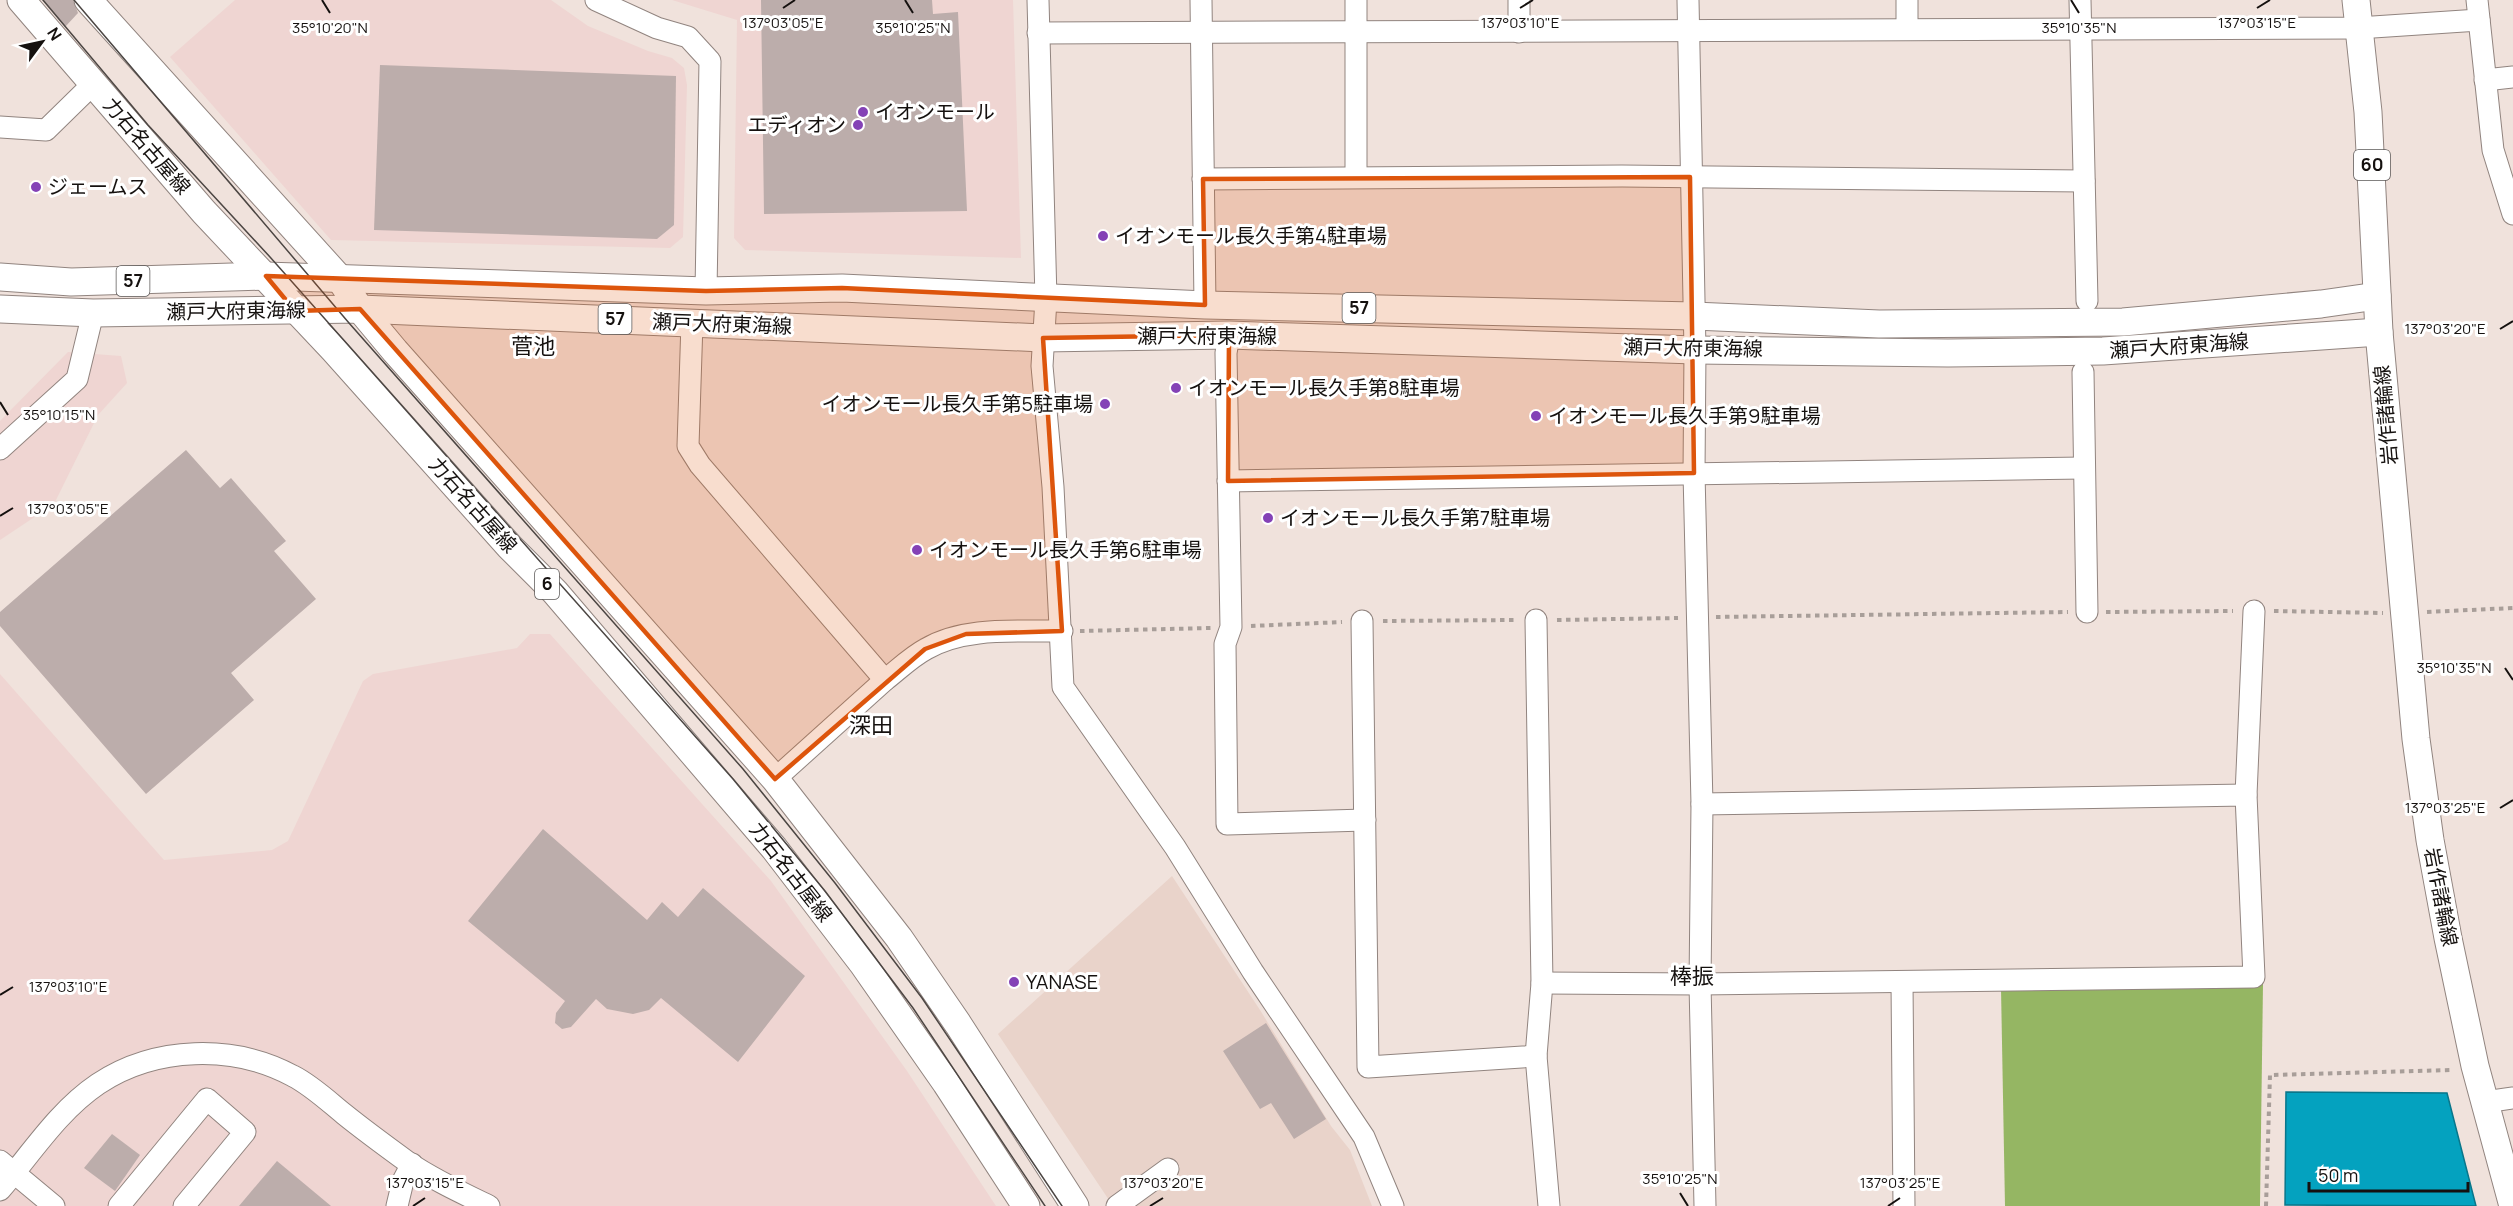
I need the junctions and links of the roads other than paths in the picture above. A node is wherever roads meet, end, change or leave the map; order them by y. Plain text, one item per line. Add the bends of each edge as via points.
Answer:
1 (21, 0) edge
2 (88, 0) edge
3 (596, 0) edge
4 (1038, 0) edge
5 (1201, 0) edge
6 (1356, 0) edge
7 (1519, 0) edge
8 (1688, 0) edge
9 (1907, 0) edge
10 (2080, 0) edge
11 (2356, 0) edge
12 (2478, 10) edge
13 (2358, 28) junction
14 (1907, 29) junction
15 (2080, 30) junction
16 (1687, 31) junction
17 (1038, 33) junction
18 (1519, 33) junction
19 (1201, 34) junction
20 (1356, 34) junction
21 (2513, 77) edge
22 (2485, 80) junction
23 (93, 84) junction
24 (0, 127) edge
25 (1356, 177) junction
26 (1690, 177) junction
27 (1203, 179) junction
28 (2084, 181) junction
29 (2513, 214) edge
30 (266, 276) junction
31 (0, 277) edge
32 (340, 279) junction
33 (706, 291) junction
34 (2377, 296) junction
35 (1046, 299) junction
36 (2087, 301) dead end
37 (1205, 305) junction
38 (0, 309) edge
39 (360, 309) junction
40 (295, 311) junction
41 (93, 313) junction
42 (1694, 316) junction
43 (692, 322) junction
44 (2379, 332) junction
45 (1229, 335) junction
46 (1043, 338) junction
47 (1695, 350) junction
48 (2083, 372) dead end
49 (0, 449) edge
50 (2084, 468) junction
51 (1694, 473) junction
52 (1228, 481) junction
53 (2254, 611) road end
54 (2088, 612) road end
55 (1536, 620) road end
56 (1362, 621) road end
57 (1062, 631) junction
58 (885, 680) junction
59 (775, 779) junction
60 (2246, 795) junction
61 (1702, 804) junction
62 (1365, 820) junction
63 (1902, 982) junction
64 (1542, 983) junction
65 (1701, 984) junction
66 (1536, 1056) junction
67 (2513, 1098) edge
68 (2485, 1102) junction
69 (412, 1164) junction
70 (7, 1167) edge
71 (1168, 1168) dead end
72 (0, 1190) edge
73 (121, 1205) edge
74 (54, 1206) edge
75 (184, 1206) edge
76 (397, 1206) edge
77 (489, 1206) edge
78 (1026, 1206) edge
79 (1075, 1206) edge
80 (1117, 1206) edge
81 (1393, 1206) edge
82 (1549, 1206) edge
83 (1705, 1206) edge
84 (1904, 1206) edge
85 (2513, 1206) edge

1 - 23 main road, 力石名古屋線 / 6
2 - 32 main road, 6
3 - 33 street via 657,28 688,37 710,62
4 - 17 street
5 - 19 street
6 - 20 street
7 - 18 street
8 - 16 street
9 - 14 street
10 - 15 street
11 - 13 main road, 60
12 - 13 street
12 - 22 street
13 - 15 street
13 - 34 main road, 60 via 2368,112
14 - 15 street
14 - 16 street
15 - 28 street
16 - 18 street
16 - 26 street
17 - 19 street
17 - 35 street
18 - 20 street
19 - 20 street
19 - 27 street
20 - 25 street
21 - 22 street
22 - 29 street via 2493,150
23 - 24 street via 46,130
23 - 30 main road, 力石名古屋線 / 6 via 204,212
25 - 26 street
25 - 27 street
26 - 28 street
26 - 42 street
27 - 37 street
28 - 36 street
30 - 31 main road, 瀬戸大府東海線 / 57 via 71,282
30 - 32 main road, 瀬戸大府東海線 / 57
30 - 40 main road, 力石名古屋線 / 6
32 - 33 main road, 瀬戸大府東海線 / 57
32 - 39 main road, 6
33 - 35 main road, 瀬戸大府東海線 / 57 via 843,288
34 - 42 main road, 瀬戸大府東海線 / 57 via 2123,322 1879,324
34 - 44 main road, 60
35 - 37 main road, 瀬戸大府東海線 / 57
35 - 46 street
37 - 42 main road, 瀬戸大府東海線 / 57
38 - 41 main road, 瀬戸大府東海線 / 57
39 - 40 main road, 瀬戸大府東海線 / 57
39 - 43 main road, 瀬戸大府東海線 / 57
39 - 59 main road, 6
40 - 41 main road, 瀬戸大府東海線 / 57
40 - 78 main road, 力石名古屋線 / 6 via 555,592 774,848 875,982
41 - 49 street via 77,379
42 - 47 street
43 - 46 main road, 瀬戸大府東海線 / 57
43 - 58 street via 688,446 700,465
44 - 47 main road, 瀬戸大府東海線 / 57 via 2103,351 1948,354
44 - 68 main road, 岩作諸輪線 via 2416,739 2448,938
45 - 46 main road, 瀬戸大府東海線 / 57
45 - 47 main road, 瀬戸大府東海線 / 57
45 - 52 street
46 - 57 street
47 - 51 street
48 - 50 street
50 - 51 street
50 - 54 street
51 - 52 street
51 - 61 street
52 - 62 street via 1231,627 1225,644 1227,824
53 - 60 street
55 - 64 street
56 - 62 street
57 - 58 street via 966,634 943,640
57 - 81 street via 1063,687 1175,847 1253,972 1365,1137
58 - 59 street
59 - 79 main road, 6 via 899,938
60 - 61 street
60 - 63 street via 2254,977
61 - 65 street
62 - 66 street via 1368,1067
63 - 65 street
63 - 84 street
64 - 65 street
64 - 66 street
65 - 83 street
66 - 82 street
67 - 68 street
68 - 85 main road, 岩作諸輪線
69 - 70 street via 280,1069 248,1058 183,1053 149,1060 98,1084
69 - 76 street
69 - 77 street
70 - 72 street
70 - 74 street
71 - 80 street
73 - 75 street via 207,1099 245,1132

